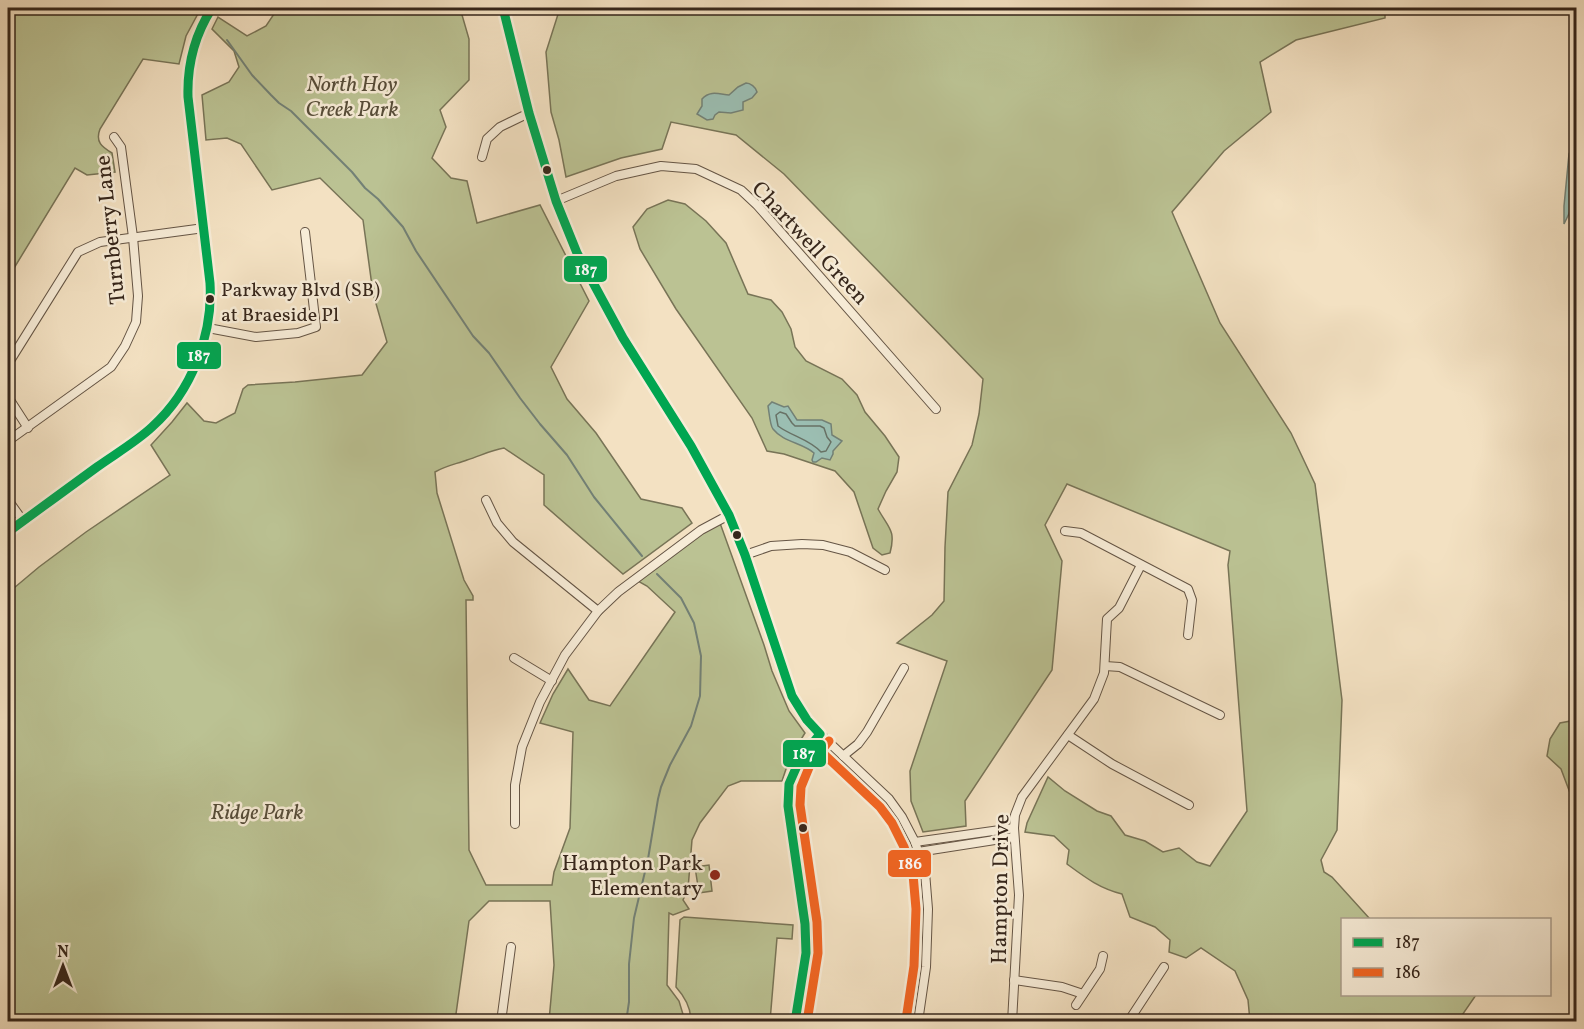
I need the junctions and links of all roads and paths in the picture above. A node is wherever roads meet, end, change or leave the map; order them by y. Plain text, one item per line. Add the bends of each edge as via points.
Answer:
1 (212, 8) edge
2 (503, 8) edge
3 (529, 113) junction
4 (114, 137) dead end
5 (482, 157) dead end
6 (556, 201) junction
7 (204, 228) junction
8 (305, 232) dead end
9 (133, 237) junction
10 (208, 328) junction
11 (8, 364) edge
12 (8, 397) edge
13 (936, 409) dead end
14 (28, 428) junction
15 (8, 441) edge
16 (8, 500) edge
17 (486, 500) dead end
18 (729, 515) junction
19 (23, 521) junction
20 (1065, 531) dead end
21 (8, 532) edge
22 (745, 555) junction
23 (1141, 565) junction
24 (885, 570) dead end
25 (598, 611) junction
26 (1188, 635) dead end
27 (514, 658) dead end
28 (1104, 666) junction
29 (904, 668) dead end
30 (552, 681) junction
31 (1220, 715) dead end
32 (820, 734) junction
33 (1068, 735) junction
34 (843, 756) junction
35 (1189, 805) dead end
36 (515, 824) dead end
37 (1014, 833) junction
38 (915, 842) junction
39 (918, 852) junction
40 (510, 947) dead end
41 (1103, 956) dead end
42 (1164, 967) dead end
43 (1014, 980) junction
44 (1083, 993) junction
45 (1076, 1005) dead end
46 (501, 1022) edge
47 (795, 1022) edge
48 (918, 1022) edge
49 (1012, 1022) edge
50 (1128, 1022) edge

1 - 7 street via 194,42 188,79
2 - 3 street
3 - 5 street via 500,127 487,139
3 - 6 street
4 - 9 street, Turnberry Lane via 121,147
6 - 13 street, Chartwell Green via 616,176 661,166 696,169 741,190
6 - 18 street via 577,253 622,338 691,446
7 - 9 street
7 - 10 street via 211,294
8 - 10 street via 316,327 256,337
9 - 11 street via 100,242 78,252
9 - 14 street, Turnberry Lane via 138,296 136,322 125,346 111,367
10 - 19 street via 189,379 160,419
12 - 14 street
14 - 15 street, Turnberry Lane
16 - 19 street
17 - 25 street via 497,523 513,542
18 - 22 street
18 - 25 street via 701,530 630,581
19 - 21 street
20 - 23 street via 1081,533
22 - 24 street via 771,546 823,545 850,552
22 - 32 street via 792,696
23 - 26 street via 1188,589 1192,600
23 - 28 street, Hampton Drive via 1119,608 1107,619
25 - 30 street via 565,655
27 - 30 street
28 - 31 street via 1120,667
28 - 33 street, Hampton Drive via 1094,699
29 - 34 street via 867,732
30 - 36 street via 522,747 515,785
32 - 34 street
32 - 47 street via 800,759 789,784 788,806 806,924 806,953
33 - 35 street via 1112,764
33 - 37 street, Hampton Drive via 1022,797
34 - 38 street via 889,800
37 - 38 street
37 - 39 street
37 - 43 street, Hampton Drive via 1019,895
38 - 39 street
39 - 48 street via 925,872 928,909 926,967
40 - 46 street
41 - 44 street via 1100,969
42 - 50 street
43 - 44 street
43 - 49 street, Hampton Drive
44 - 45 street

